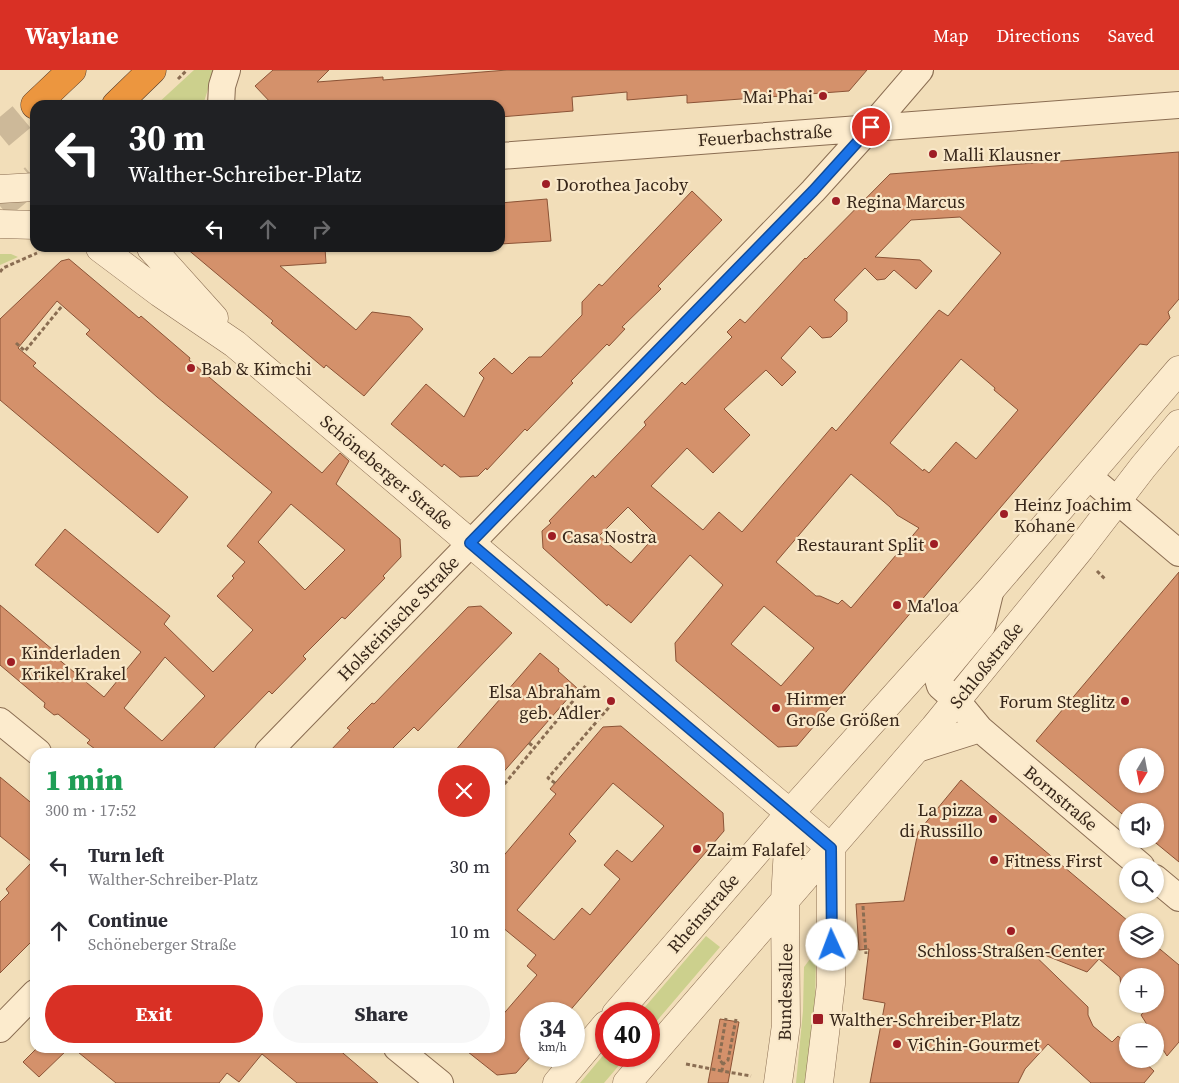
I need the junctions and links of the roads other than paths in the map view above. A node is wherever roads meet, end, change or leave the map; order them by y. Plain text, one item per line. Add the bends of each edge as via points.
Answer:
1 (72, 70) edge
2 (152, 70) edge
3 (227, 70) edge
4 (920, 70) edge
5 (41, 100) edge
6 (121, 100) edge
7 (221, 100) edge
8 (1179, 105) edge
9 (871, 127) junction
10 (505, 156) edge
11 (30, 187) edge
12 (0, 189) edge
13 (0, 224) edge
14 (30, 225) edge
15 (105, 252) edge
16 (155, 252) edge
17 (236, 344) junction
18 (1179, 370) edge
19 (1179, 424) edge
20 (1088, 476) junction
21 (1117, 500) junction
22 (470, 543) junction
23 (1179, 552) edge
24 (990, 589) junction
25 (957, 701) junction
26 (0, 721) edge
27 (980, 729) junction
28 (33, 748) edge
29 (272, 748) edge
30 (917, 749) junction
31 (790, 813) junction
32 (831, 848) junction
33 (1132, 858) edge
34 (1164, 886) edge
35 (1179, 898) edge
36 (785, 900) junction
37 (30, 998) edge
38 (626, 1002) edge
39 (0, 1029) edge
40 (595, 1038) edge
41 (403, 1053) edge
42 (440, 1083) edge
43 (557, 1083) edge
44 (627, 1083) edge
45 (778, 1083) edge
46 (820, 1083) edge

1 - 5 highway
2 - 6 highway
3 - 7 street
4 - 9 street, Holsteinische Straße
8 - 9 street, Feuerbachstraße
9 - 10 street, Feuerbachstraße
9 - 22 street, Holsteinische Straße via 813,191
11 - 12 street
13 - 14 street
15 - 17 street, Schöneberger Straße
16 - 17 street, Schöneberger Straße
17 - 22 street, Schöneberger Straße
18 - 20 street
19 - 21 street, Schloßstraße
20 - 21 street
20 - 24 street
21 - 23 street
21 - 25 street, Schloßstraße
22 - 29 street, Holsteinische Straße
22 - 31 street, Schöneberger Straße
24 - 25 street, Bornstraße via 982,626 938,679 940,686
24 - 31 street
25 - 27 street, Bornstraße
25 - 30 street, Schloßstraße
26 - 28 street
27 - 30 street
27 - 33 street, Bornstraße
30 - 32 street, Schloßstraße
31 - 32 street
31 - 36 street
31 - 38 street, Rheinstraße
32 - 36 street, Schloßstraße
32 - 46 street via 831,984
34 - 35 street
36 - 44 street
36 - 45 street, Bundesallee via 786,1025
37 - 39 street
40 - 43 street
41 - 42 street

